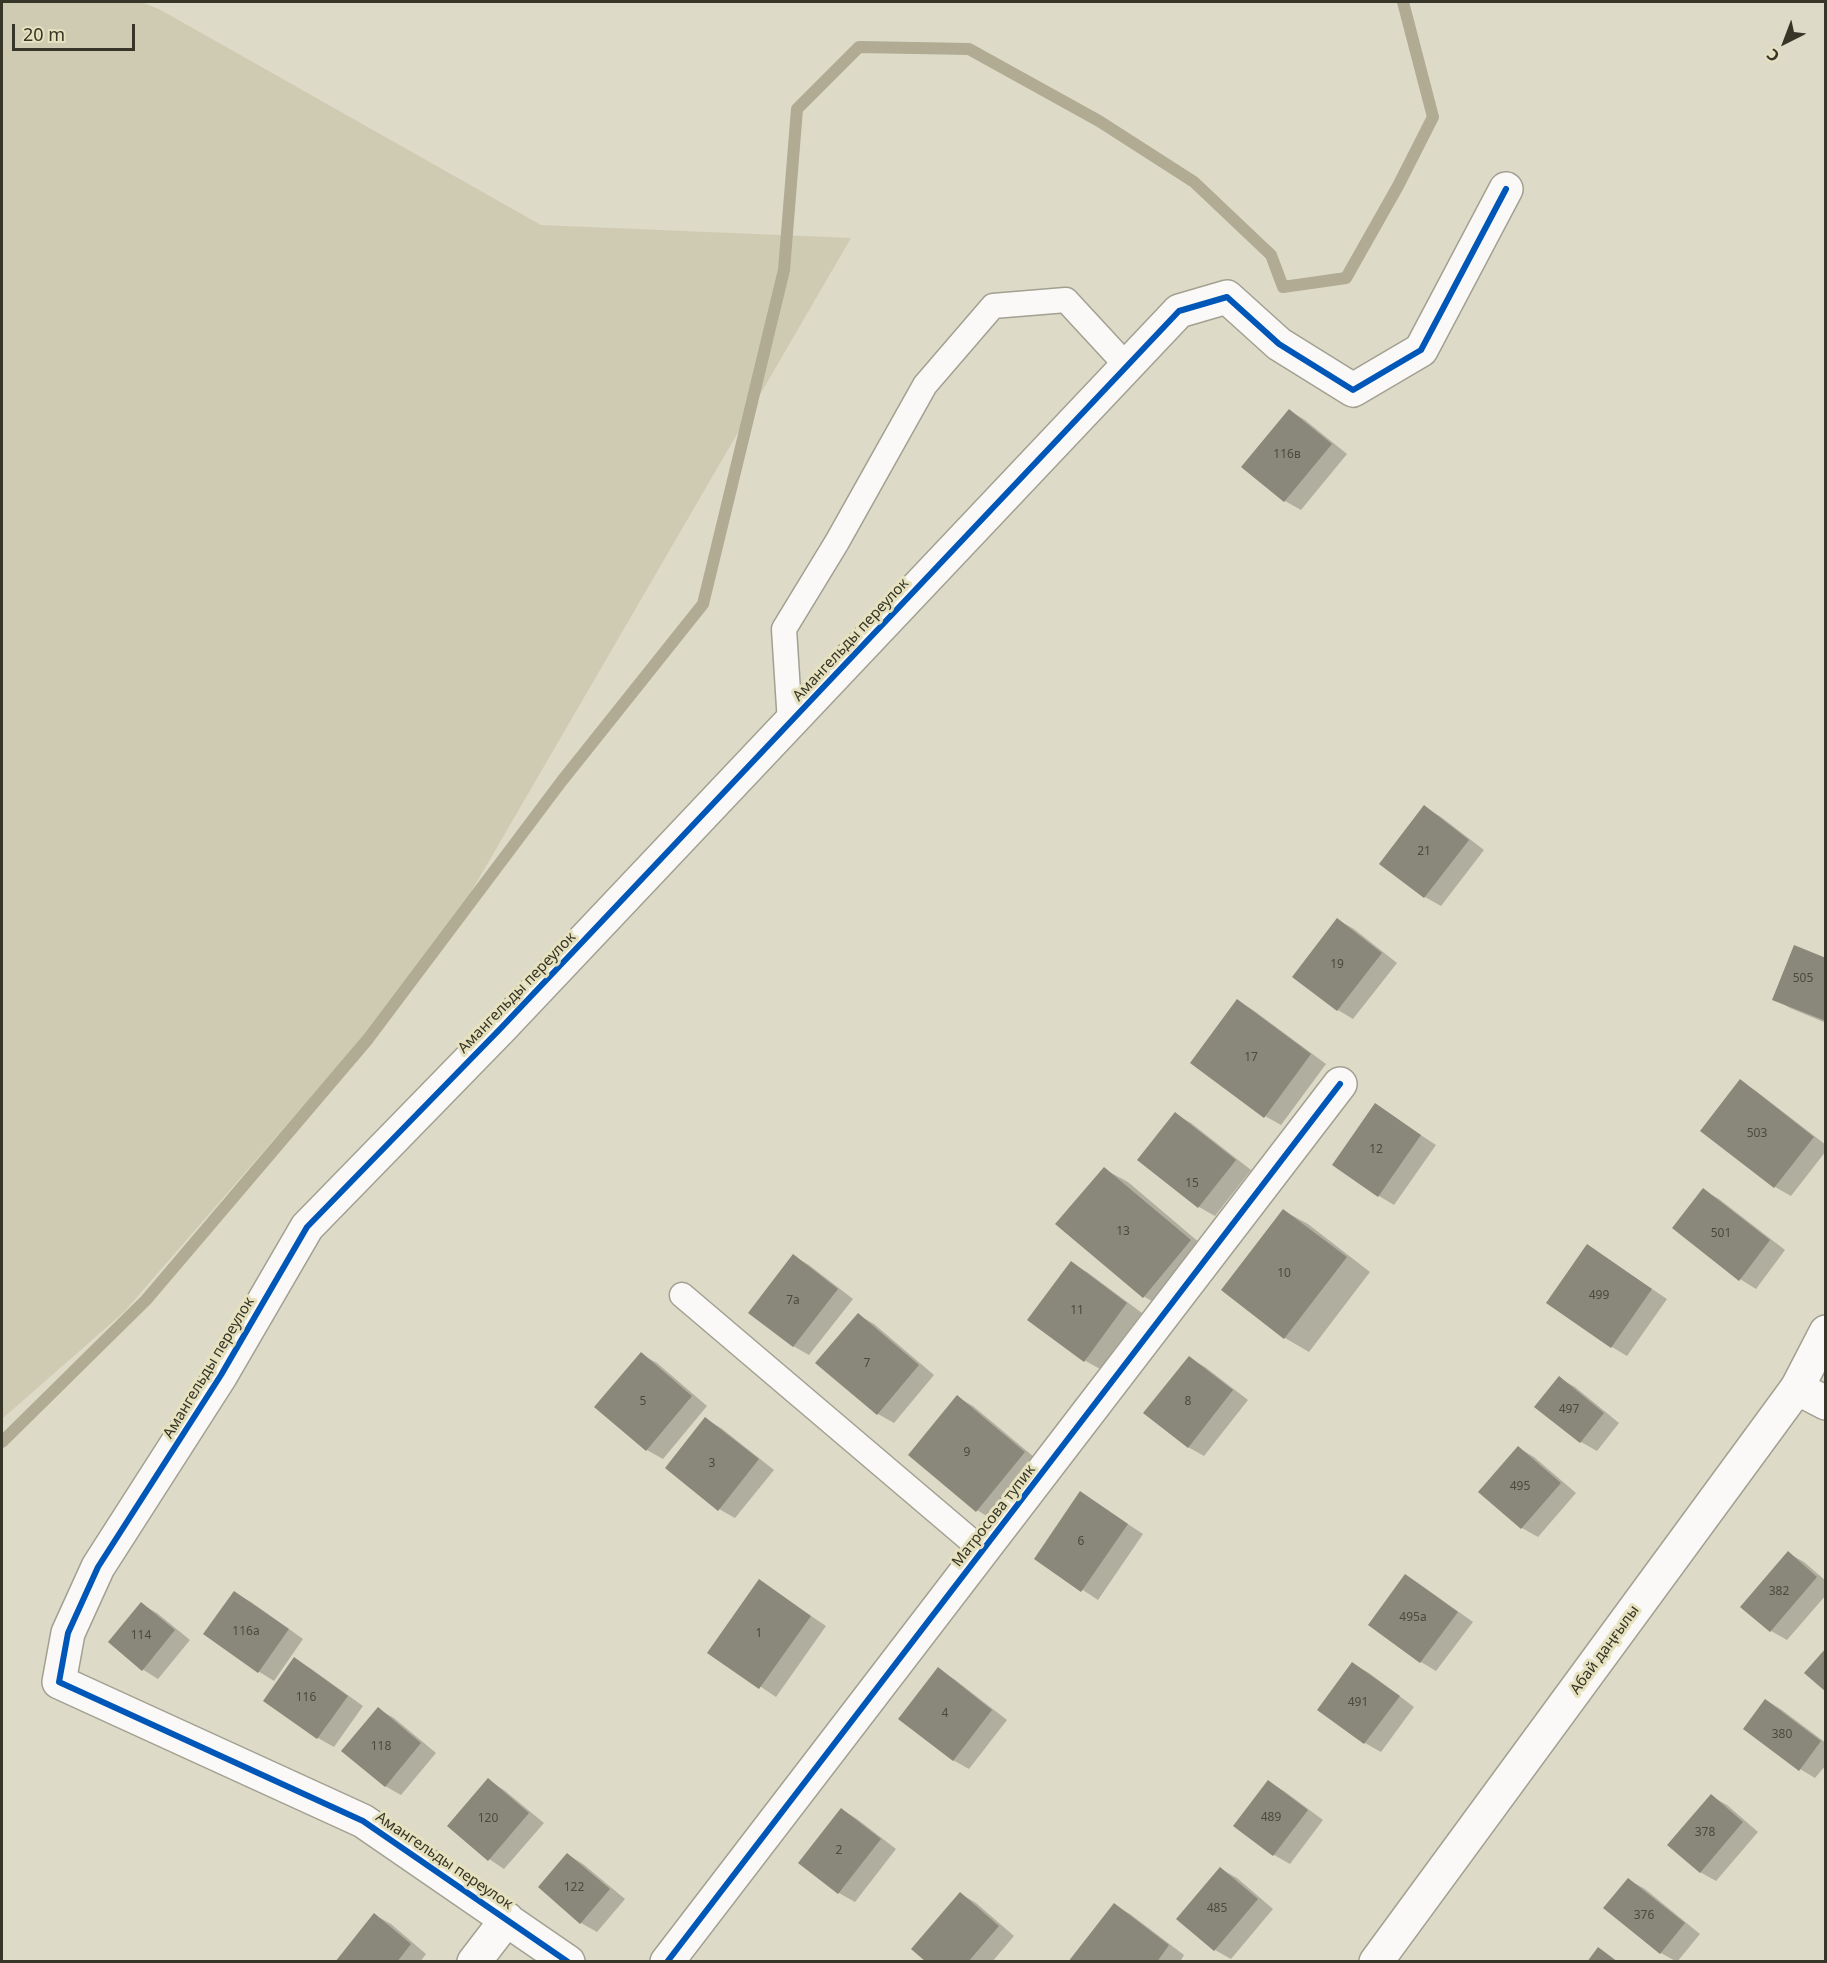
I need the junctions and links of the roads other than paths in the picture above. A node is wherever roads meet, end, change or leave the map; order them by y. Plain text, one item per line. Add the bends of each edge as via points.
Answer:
1 (1506, 189) dead end
2 (1127, 366) junction
3 (790, 723) junction
4 (1340, 1084) dead end
5 (682, 1295) dead end
6 (1826, 1332) edge
7 (1797, 1388) junction
8 (1826, 1403) edge
9 (982, 1550) junction
10 (507, 1919) junction
11 (474, 1962) edge
12 (568, 1962) edge
13 (667, 1962) edge
14 (1376, 1962) edge

1 - 2 street, Амангельды переулок via 1421,350 1353,390 1279,344 1227,297 1179,311
2 - 3 street, Амангельды переулок
2 - 3 lane via 1066,300 993,306 925,385 784,629
3 - 10 street, Амангельды переулок via 307,1227 221,1375 99,1567 68,1633 59,1682 363,1821
4 - 9 street, Матросова тупик
5 - 9 lane
6 - 7 street, Абай даңғылы
7 - 8 street
7 - 14 street, Абай даңғылы
9 - 13 street, Матросова тупик
10 - 11 street
10 - 12 street, Амангельды переулок

